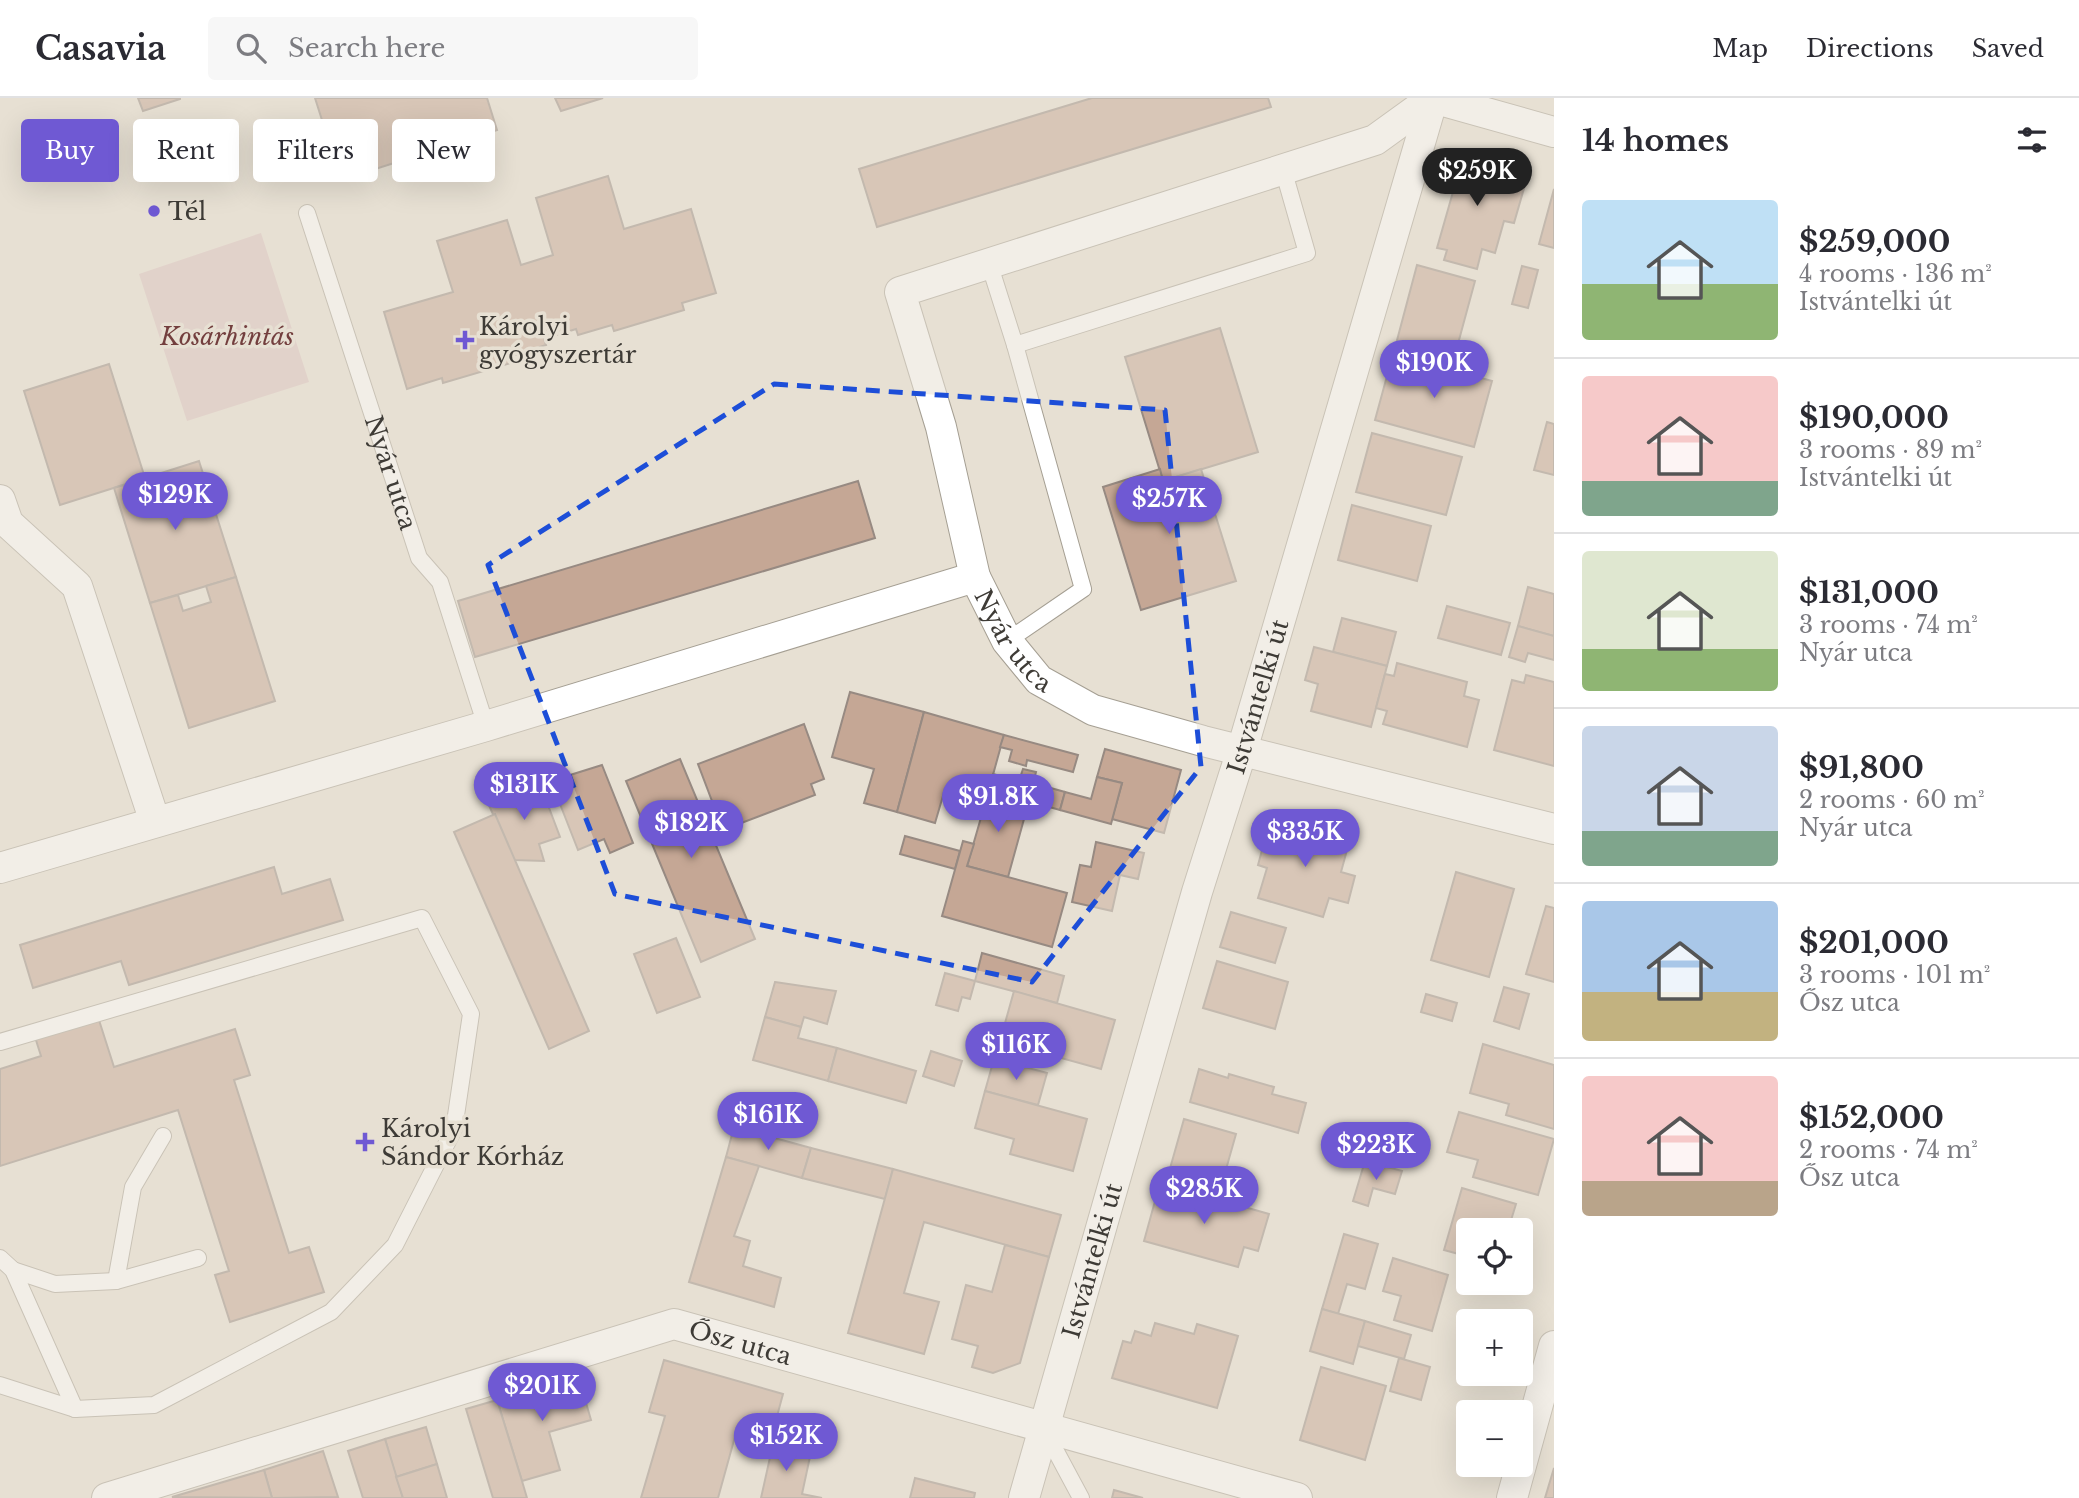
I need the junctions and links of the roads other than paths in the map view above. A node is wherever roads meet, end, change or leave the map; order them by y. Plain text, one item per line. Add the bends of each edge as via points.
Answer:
1 (1433, 98) edge
2 (1554, 132) edge
3 (1283, 169) junction
4 (307, 212) dead end
5 (989, 263) junction
6 (1015, 345) junction
7 (0, 500) edge
8 (975, 577) junction
9 (1007, 641) junction
10 (486, 726) junction
11 (1242, 750) junction
12 (155, 822) junction
13 (1554, 828) edge
14 (0, 868) edge
15 (0, 1042) edge
16 (163, 1136) dead end
17 (0, 1258) edge
18 (198, 1258) dead end
19 (13, 1270) junction
20 (116, 1281) junction
21 (1554, 1346) edge
22 (0, 1385) edge
23 (75, 1409) junction
24 (1044, 1429) junction
25 (107, 1498) edge
26 (1024, 1498) edge
27 (1081, 1498) edge
28 (1297, 1498) edge
29 (1512, 1498) edge

1 - 2 street
1 - 3 street via 1375,140
1 - 11 street, Istvántelki út
3 - 5 street
3 - 6 lane via 1307,253
4 - 10 lane, Nyár utca via 419,558 440,582
5 - 6 lane
5 - 8 street via 900,292 941,428
6 - 9 lane via 1083,589
7 - 12 street via 8,523 77,586
8 - 9 street, Nyár utca
8 - 10 street, Nyár utca
9 - 11 street, Nyár utca via 1039,680 1093,710
10 - 12 street, Nyár utca
11 - 13 street, Nyár utca
11 - 24 street, Istvántelki út
12 - 14 street, Nyár utca
15 - 23 lane via 422,918 471,1014 454,1129 395,1245 331,1312 154,1405
16 - 20 lane via 133,1187
17 - 19 lane
18 - 20 lane
19 - 20 lane via 55,1284
19 - 23 lane
21 - 29 street
22 - 23 lane
24 - 25 street, Ősz utca via 674,1324
24 - 26 street, Istvántelki út
24 - 27 lane
24 - 28 street, Ősz utca

